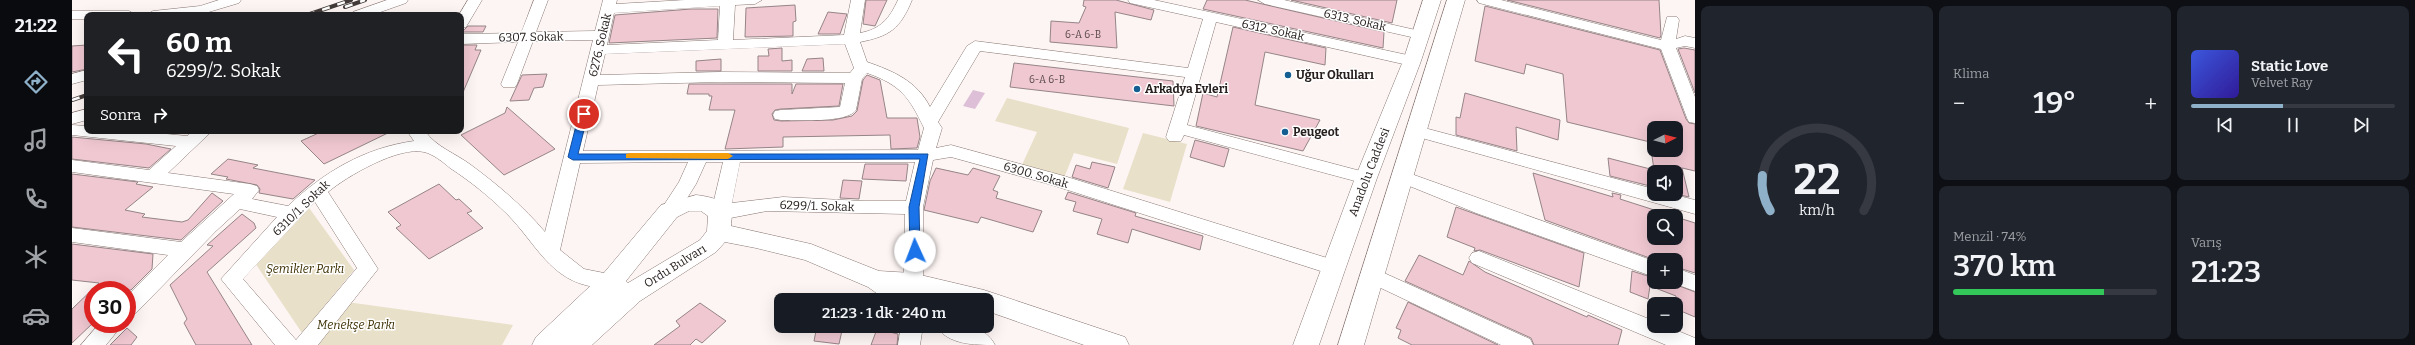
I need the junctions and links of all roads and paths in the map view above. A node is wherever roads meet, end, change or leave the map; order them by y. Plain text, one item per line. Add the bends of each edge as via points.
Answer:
1 (155, 0) edge
2 (234, 0) edge
3 (401, 0) edge
4 (475, 0) edge
5 (541, 0) edge
6 (755, 0) edge
7 (858, 0) edge
8 (905, 0) edge
9 (1134, 0) edge
10 (1266, 0) edge
11 (1432, 0) edge
12 (1456, 0) edge
13 (1484, 0) edge
14 (728, 1) edge
15 (609, 5) edge
16 (146, 12) edge
17 (182, 12) edge
18 (367, 12) edge
19 (72, 15) edge
20 (84, 15) edge
21 (1211, 16) junction
22 (464, 19) edge
23 (1672, 20) dead end
24 (1420, 35) junction
25 (528, 37) junction
26 (464, 39) edge
27 (851, 39) junction
28 (600, 43) junction
29 (1695, 43) edge
30 (725, 44) junction
31 (1667, 46) junction
32 (1412, 61) junction
33 (858, 73) junction
34 (1194, 73) junction
35 (84, 76) edge
36 (72, 79) edge
37 (592, 80) junction
38 (509, 84) dead end
39 (84, 115) edge
40 (781, 115) dead end
41 (1695, 118) edge
42 (72, 119) edge
43 (930, 121) junction
44 (72, 130) edge
45 (84, 131) edge
46 (1417, 131) junction
47 (143, 134) edge
48 (418, 134) edge
49 (197, 137) edge
50 (427, 147) junction
51 (700, 156) junction
52 (733, 156) junction
53 (925, 156) junction
54 (573, 157) junction
55 (72, 166) edge
56 (153, 177) junction
57 (1403, 177) junction
58 (1366, 178) junction
59 (317, 190) junction
60 (236, 202) junction
61 (914, 207) junction
62 (1695, 207) edge
63 (669, 211) junction
64 (292, 214) junction
65 (720, 223) junction
66 (72, 235) edge
67 (186, 250) junction
68 (550, 252) junction
69 (1478, 258) dead end
70 (1334, 267) junction
71 (1647, 267) edge
72 (1373, 276) junction
73 (1683, 279) edge
74 (1695, 283) edge
75 (622, 287) junction
76 (908, 293) edge
77 (910, 293) edge
78 (136, 300) edge
79 (994, 303) edge
80 (103, 333) edge
81 (911, 333) edge
82 (961, 333) edge
83 (1355, 343) edge
84 (92, 345) edge
85 (288, 345) edge
86 (305, 345) edge
87 (545, 345) edge
88 (574, 345) edge
89 (909, 345) edge
90 (982, 345) edge
91 (1116, 345) edge
92 (1306, 345) edge
93 (1522, 345) edge
94 (1689, 345) edge

1 - 16 street
2 - 17 street via 202,10
3 - 18 street
4 - 22 street
5 - 25 street
6 - 14 street
7 - 27 street
8 - 27 street, 6307. Sokak via 898,18 885,32
9 - 21 street, 6312. Sokak
10 - 24 street, 6313. Sokak
11 - 24 main road, Anadolu Caddesi
12 - 46 main road
13 - 31 street
14 - 15 street
14 - 30 street
15 - 28 street, 6276. Sokak
19 - 20 street
21 - 32 street, 6312. Sokak
21 - 34 street
23 - 31 street
24 - 32 main road, Anadolu Caddesi
25 - 26 street, 6307. Sokak
25 - 28 street, 6307. Sokak
25 - 38 street
27 - 30 street, 6307. Sokak
27 - 33 street via 860,65
28 - 30 street, 6307. Sokak
28 - 37 street, 6276. Sokak
29 - 31 street via 1685,41
31 - 41 street
32 - 58 main road, Anadolu Caddesi
33 - 37 street
33 - 40 street via 848,110 840,113
33 - 43 street via 877,70 891,76 917,97
34 - 43 street via 975,46
34 - 58 street via 1176,132
35 - 36 street
37 - 54 street, 6276. Sokak
39 - 42 street
43 - 53 street via 933,128
44 - 45 street
46 - 57 main road
46 - 62 street
47 - 49 street
48 - 50 street
49 - 56 street
50 - 59 street, 6310/1. Sokak via 404,148 376,155 329,180
50 - 68 street via 456,163 520,215
51 - 52 street, 6300. Sokak
51 - 54 street, 6300. Sokak
51 - 63 street, Ordu Bulvarı via 687,184
52 - 53 street, 6300. Sokak
52 - 65 street, Ordu Bulvarı
53 - 61 street
53 - 70 street, 6300. Sokak via 951,152 1042,176
54 - 68 street, 6276. Sokak
55 - 56 street
56 - 60 street via 250,190
57 - 71 street
57 - 72 main road
58 - 70 main road, Anadolu Caddesi
59 - 64 street, 6310/1. Sokak
59 - 86 street via 368,269
60 - 64 street
60 - 67 street
61 - 65 street, 6299/1. Sokak via 848,208 788,203 743,206
61 - 77 street via 915,265
63 - 65 main road, Ordu Bulvarı via 679,205 698,202 713,207
63 - 75 main road, Ordu Bulvarı
64 - 85 street, 6310/1. Sokak via 231,278
65 - 75 main road, Ordu Bulvarı via 708,246
65 - 76 main road via 756,239 811,253
66 - 67 street
67 - 78 street
68 - 75 street via 576,275
69 - 94 street
70 - 92 main road, Anadolu Caddesi
72 - 83 main road
72 - 93 street
73 - 74 street
75 - 87 main road, Ordu Bulvarı
75 - 88 main road, Ordu Bulvarı
79 - 91 main road
80 - 84 street
81 - 89 street
82 - 90 main road

